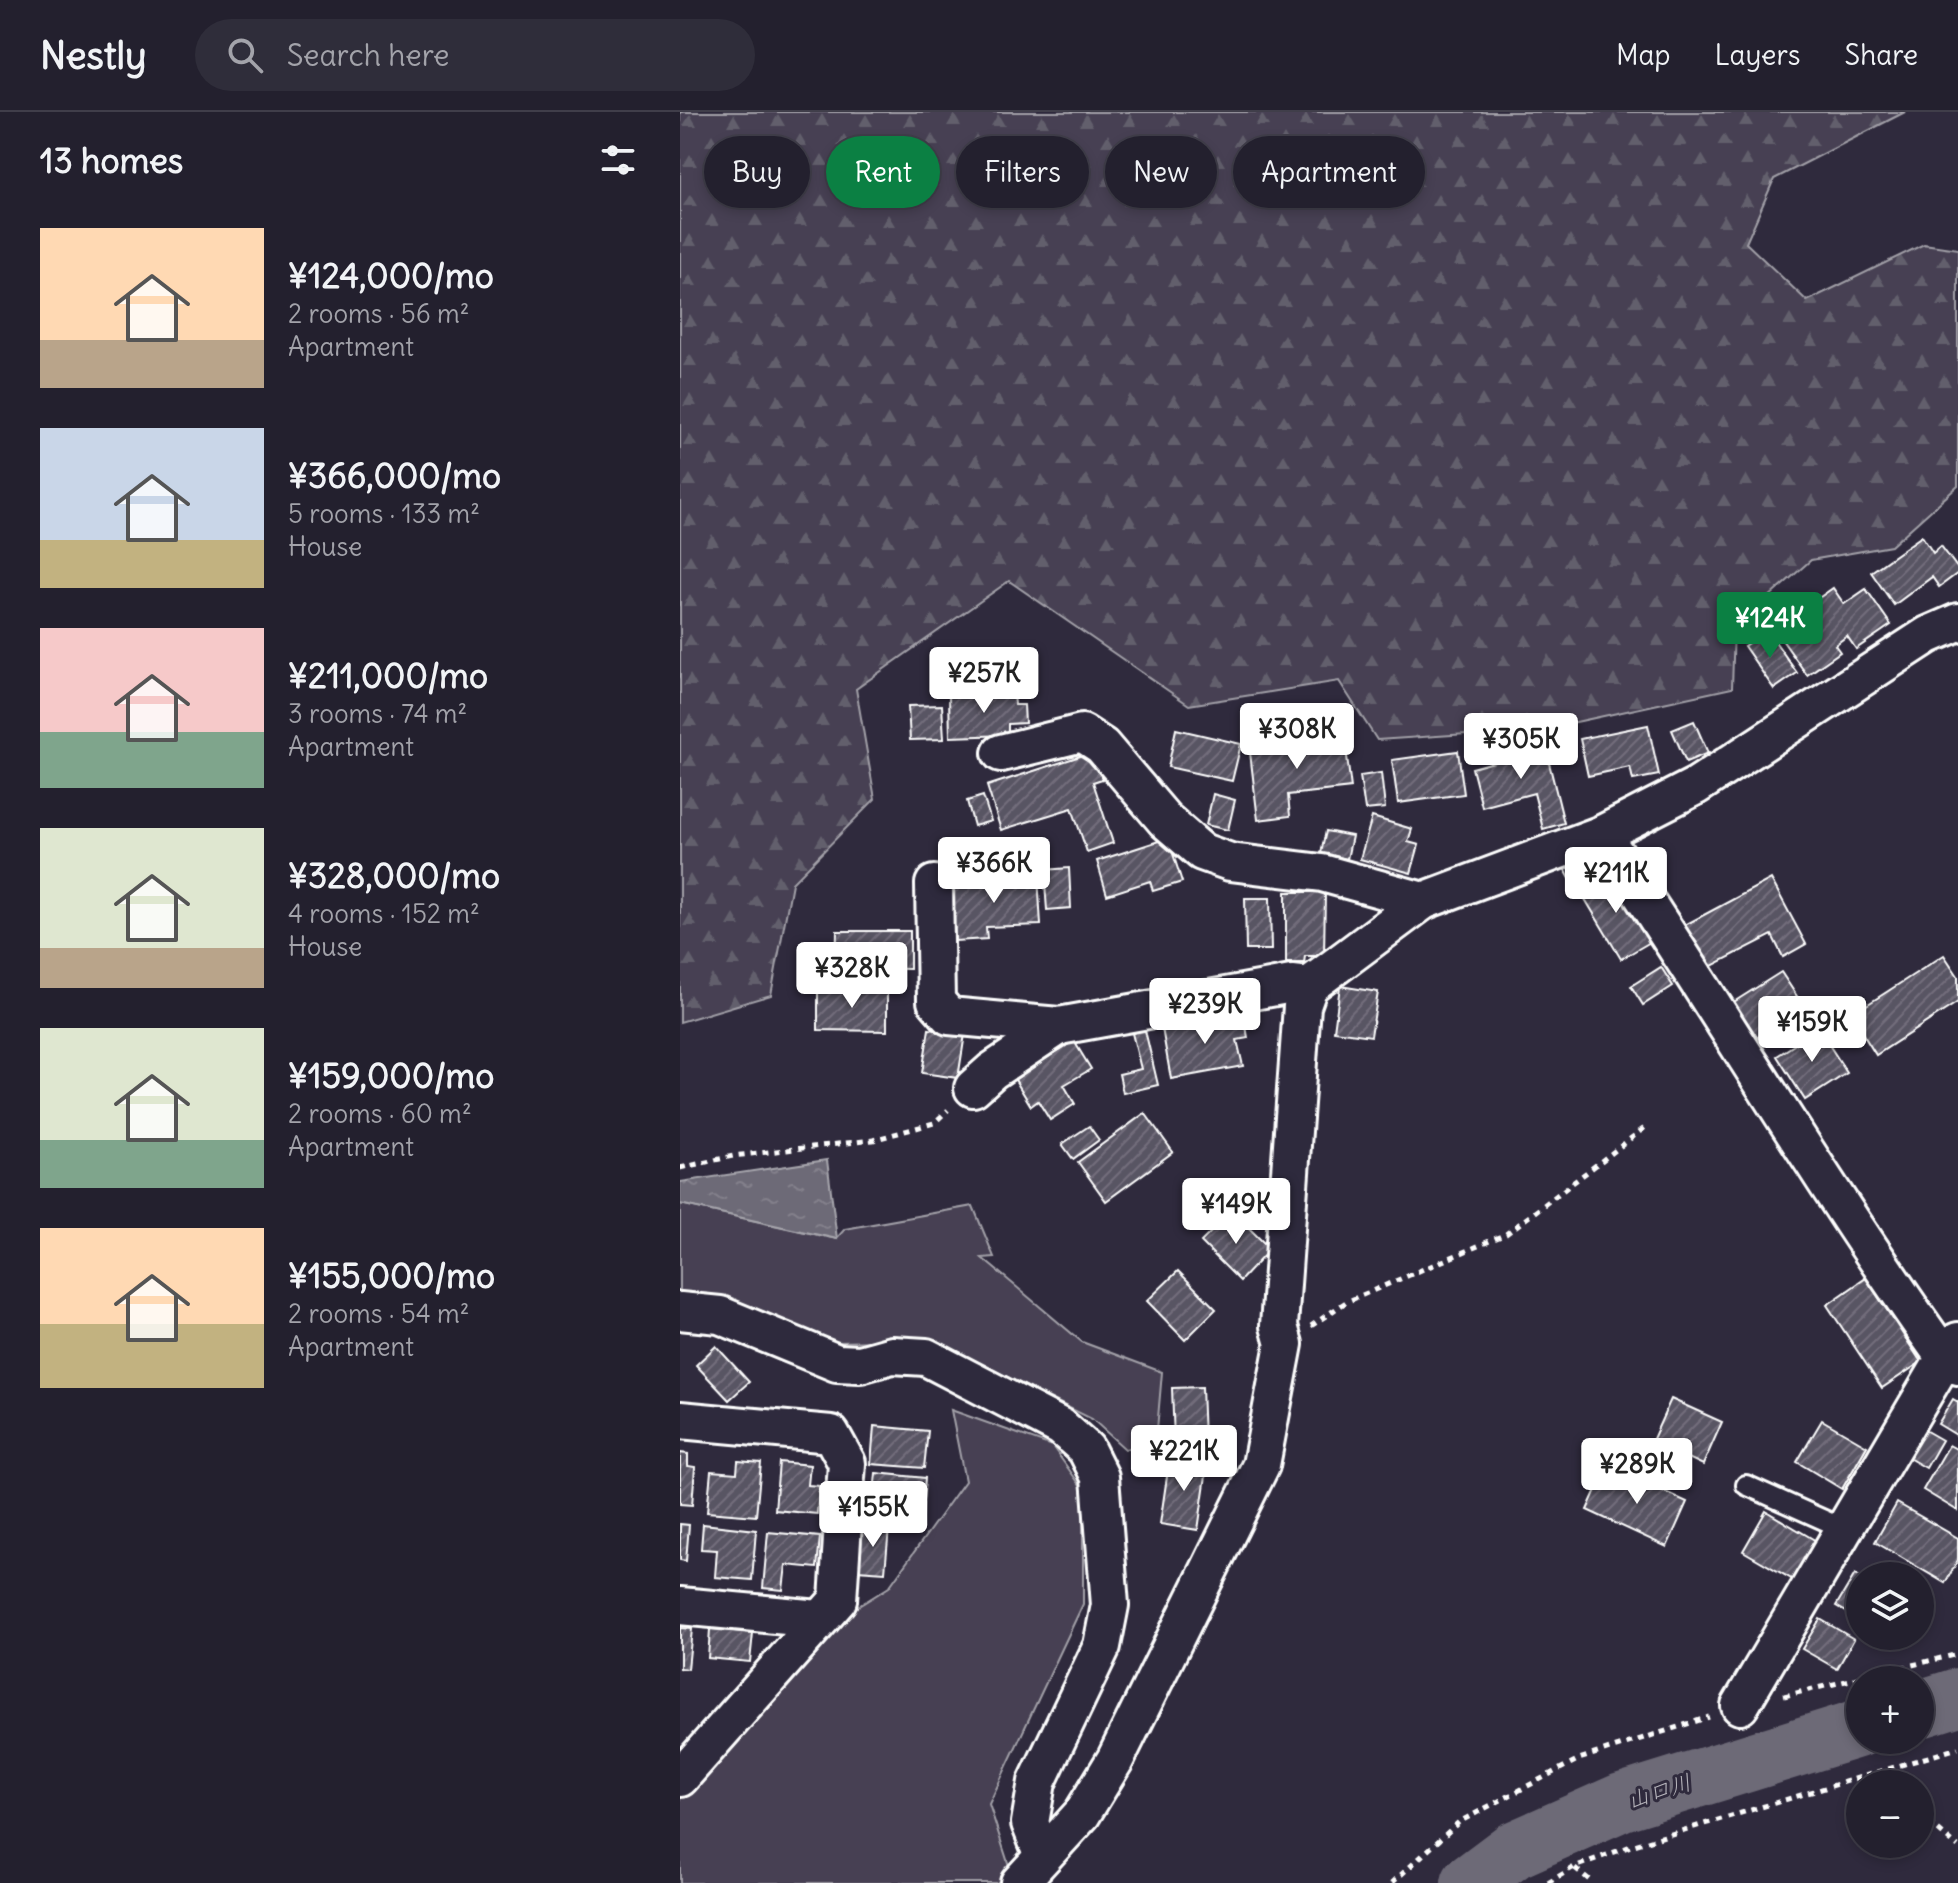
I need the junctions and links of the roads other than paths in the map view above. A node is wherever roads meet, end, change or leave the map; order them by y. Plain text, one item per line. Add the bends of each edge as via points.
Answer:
1 (1958, 622) edge
2 (1001, 753) dead end
3 (1602, 834) junction
4 (934, 884) dead end
5 (1423, 901) junction
6 (1309, 986) junction
7 (1059, 1026) junction
8 (973, 1088) road end
9 (680, 1311) edge
10 (1954, 1355) edge
11 (680, 1420) edge
12 (1746, 1485) dead end
13 (1844, 1529) junction
14 (680, 1606) edge
15 (819, 1619) junction
16 (1740, 1706) road end
17 (680, 1778) edge
18 (1043, 1856) junction
19 (1019, 1883) edge

1 - 3 street via 1928,635 1696,786
2 - 5 street via 1082,733 1102,746 1165,820 1202,852 1230,862 1322,873
3 - 5 street
3 - 10 street via 1886,1275
4 - 7 street via 936,1001 949,1016
5 - 6 street
6 - 7 street via 1292,984
6 - 18 street via 1302,1006 1279,1326 1284,1344 1261,1465 1115,1760 1082,1814
7 - 8 street
9 - 18 street via 720,1315 837,1363 860,1364 892,1355 926,1357 1061,1427 1086,1449 1100,1477 1110,1605 1102,1646 1037,1782 1030,1823
10 - 13 street
11 - 15 street via 831,1434 847,1463 838,1600
12 - 13 lane
13 - 16 street
14 - 15 street
15 - 17 street
18 - 19 street

